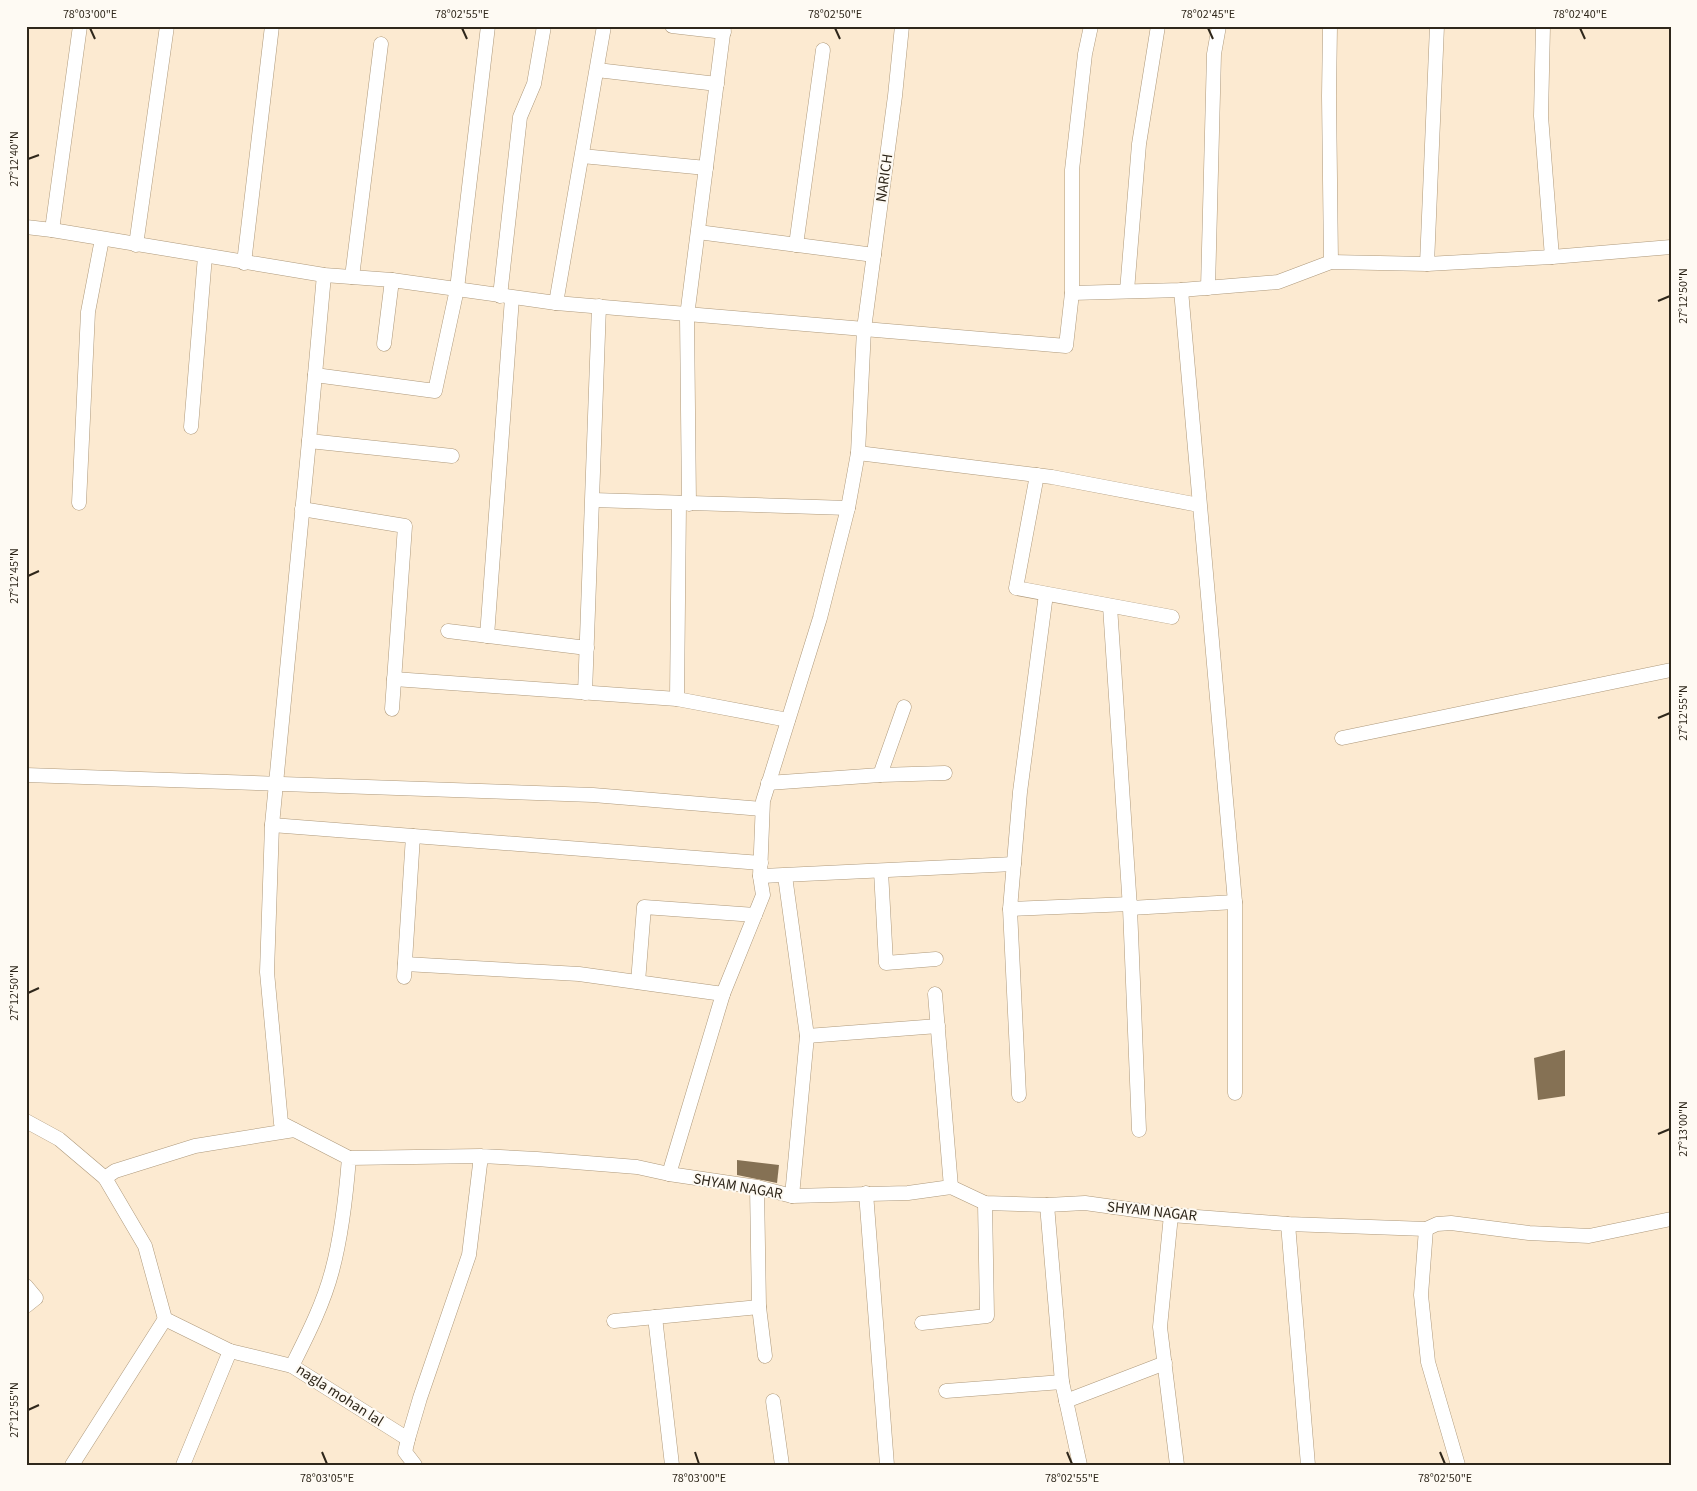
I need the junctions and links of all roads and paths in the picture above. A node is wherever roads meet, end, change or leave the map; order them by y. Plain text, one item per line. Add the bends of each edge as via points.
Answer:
1 (80, 26) edge
2 (167, 26) edge
3 (272, 26) edge
4 (488, 26) edge
5 (544, 26) edge
6 (604, 26) edge
7 (672, 26) edge
8 (902, 26) edge
9 (1091, 26) edge
10 (1158, 26) edge
11 (1219, 26) edge
12 (1330, 26) edge
13 (1437, 26) edge
14 (1543, 26) edge
15 (724, 29) edge
16 (381, 44) dead end
17 (823, 50) dead end
18 (597, 70) junction
19 (717, 84) junction
20 (582, 156) junction
21 (706, 168) junction
22 (26, 227) edge
23 (52, 230) junction
24 (698, 232) junction
25 (102, 239) junction
26 (136, 245) junction
27 (796, 245) junction
28 (1671, 247) edge
29 (874, 255) junction
30 (205, 256) junction
31 (1552, 257) junction
32 (1331, 262) junction
33 (244, 263) junction
34 (1428, 264) junction
35 (324, 275) junction
36 (352, 277) junction
37 (392, 280) junction
38 (1208, 288) junction
39 (457, 289) junction
40 (1181, 290) junction
41 (1127, 291) junction
42 (1072, 293) junction
43 (506, 297) junction
44 (556, 304) junction
45 (599, 306) junction
46 (687, 316) junction
47 (864, 329) junction
48 (384, 344) dead end
49 (315, 375) junction
50 (191, 427) dead end
51 (309, 441) junction
52 (858, 453) junction
53 (452, 456) dead end
54 (1037, 475) junction
55 (593, 500) junction
56 (79, 503) dead end
57 (684, 504) junction
58 (1199, 504) junction
59 (302, 508) junction
60 (848, 508) junction
61 (1046, 594) junction
62 (1110, 606) junction
63 (1172, 617) dead end
64 (448, 631) dead end
65 (487, 636) junction
66 (587, 648) junction
67 (1671, 670) edge
68 (394, 679) junction
69 (585, 693) junction
70 (677, 699) junction
71 (904, 707) dead end
72 (392, 709) dead end
73 (788, 720) junction
74 (1342, 738) dead end
75 (945, 773) dead end
76 (26, 775) edge
77 (880, 775) junction
78 (277, 783) junction
79 (768, 783) junction
80 (762, 808) junction
81 (272, 825) junction
82 (413, 836) junction
83 (1014, 864) junction
84 (760, 870) junction
85 (881, 871) junction
86 (785, 876) junction
87 (1234, 902) junction
88 (1130, 906) junction
89 (1010, 909) junction
90 (755, 915) junction
91 (936, 959) dead end
92 (638, 982) junction
93 (723, 994) junction
94 (936, 994) dead end
95 (938, 1026) junction
96 (807, 1036) junction
97 (1235, 1093) dead end
98 (1019, 1095) dead end
99 (26, 1121) edge
100 (294, 1130) junction
101 (1138, 1130) dead end
102 (481, 1156) junction
103 (349, 1158) junction
104 (669, 1174) junction
105 (105, 1178) junction
106 (757, 1187) junction
107 (951, 1187) junction
108 (866, 1193) junction
109 (792, 1196) junction
110 (985, 1203) junction
111 (1047, 1205) junction
112 (1171, 1214) junction
113 (1671, 1219) edge
114 (1288, 1224) junction
115 (1426, 1229) junction
116 (26, 1286) edge
117 (26, 1306) edge
118 (759, 1307) junction
119 (655, 1317) junction
120 (165, 1319) junction
121 (614, 1321) dead end
122 (922, 1323) dead end
123 (230, 1351) junction
124 (765, 1356) dead end
125 (1164, 1363) junction
126 (292, 1366) junction
127 (1062, 1382) junction
128 (946, 1391) dead end
129 (773, 1401) dead end
130 (1066, 1401) junction
131 (408, 1439) junction
132 (72, 1465) edge
133 (183, 1465) edge
134 (415, 1465) edge
135 (672, 1465) edge
136 (782, 1465) edge
137 (887, 1465) edge
138 (1080, 1465) edge
139 (1177, 1465) edge
140 (1308, 1465) edge
141 (1458, 1465) edge

1 - 23 street
2 - 26 street
3 - 33 street
4 - 39 street
5 - 43 street via 534,84 520,117
6 - 18 street
7 - 15 street
8 - 29 street, NARICH
9 - 42 street via 1072,170
10 - 41 street via 1139,144
11 - 38 street via 1214,54
12 - 32 street
13 - 34 street
14 - 31 street via 1541,116
15 - 19 street
16 - 36 street
17 - 27 street
18 - 19 street
18 - 20 street
19 - 21 street
20 - 21 street
20 - 44 street
21 - 24 street
22 - 23 street
23 - 25 street
24 - 27 street
24 - 46 street
25 - 26 street
25 - 56 street via 88,312
26 - 30 street
27 - 29 street
28 - 31 street
29 - 47 street, NARICH
30 - 33 street
30 - 50 street
31 - 34 street
32 - 34 street
32 - 38 street via 1278,282
33 - 35 street
35 - 36 street
35 - 49 street
36 - 37 street
37 - 39 street
37 - 48 street
38 - 40 street
39 - 43 street
39 - 49 street via 435,391
40 - 41 street
40 - 58 street
41 - 42 street
42 - 47 street via 1066,346
43 - 44 street
43 - 65 street
44 - 45 street
45 - 46 street
45 - 55 street
46 - 47 street
46 - 57 street
47 - 52 street, NARICH
49 - 51 street
51 - 53 street
51 - 59 street
52 - 54 street
52 - 60 street, NARICH
54 - 58 street
54 - 61 street via 1016,588
55 - 57 street
55 - 66 street
57 - 60 street
57 - 70 street
58 - 87 street
59 - 68 street via 405,526
59 - 78 street
60 - 73 street, NARICH via 820,618
61 - 62 street
61 - 83 street via 1020,792
62 - 63 street
62 - 88 street
64 - 65 street
65 - 66 street
66 - 69 street
67 - 74 street
68 - 69 street
68 - 72 street
69 - 70 street
70 - 73 street
71 - 77 street
73 - 79 street, NARICH
75 - 77 street
76 - 78 street
77 - 79 street
78 - 80 street via 593,795
78 - 81 street
79 - 80 street, NARICH
80 - 84 street, NARICH
81 - 82 street
81 - 100 street via 268,972 281,1123
82 - 84 street
82 - 92 street via 404,971 579,974
83 - 85 street
83 - 89 street
84 - 86 street
84 - 90 street, NARICH via 763,896
85 - 86 street
85 - 91 street via 886,963
86 - 96 street
87 - 88 street
87 - 97 street
88 - 89 street
88 - 101 street
89 - 98 street
90 - 92 street via 644,907
90 - 93 street, NARICH
92 - 93 street
93 - 104 street, NARICH
94 - 95 street
95 - 96 street
95 - 107 street
96 - 109 street
99 - 105 street via 59,1139
100 - 103 street
100 - 105 street via 195,1146 115,1171
102 - 103 street
102 - 104 street, SHYAM NAGAR via 637,1167
102 - 131 street via 469,1255
103 - 126 street, nagla mohan lal via 344,1217 332,1272 315,1321
104 - 106 street, SHYAM NAGAR
105 - 120 street via 145,1246
106 - 109 street, SHYAM NAGAR
106 - 118 street
107 - 108 street, SHYAM NAGAR via 908,1193
107 - 110 street, SHYAM NAGAR
108 - 109 street, SHYAM NAGAR
108 - 137 street
110 - 111 street, SHYAM NAGAR
110 - 122 street via 987,1316
111 - 112 street, SHYAM NAGAR via 1085,1203
111 - 127 street
112 - 114 street, SHYAM NAGAR
112 - 125 street via 1160,1327
113 - 115 street, SHYAM NAGAR via 1589,1236 1530,1233 1451,1223
114 - 115 street, SHYAM NAGAR
114 - 140 street
115 - 141 street via 1420,1295 1428,1362
116 - 117 street via 36,1298
118 - 119 street
118 - 124 street
119 - 121 street
119 - 135 street
120 - 123 street
120 - 132 street
123 - 126 street
123 - 133 street
125 - 130 street
125 - 139 street
126 - 131 street, nagla mohan lal
127 - 128 street
127 - 130 street
129 - 136 street
130 - 138 street
131 - 134 street via 405,1452

